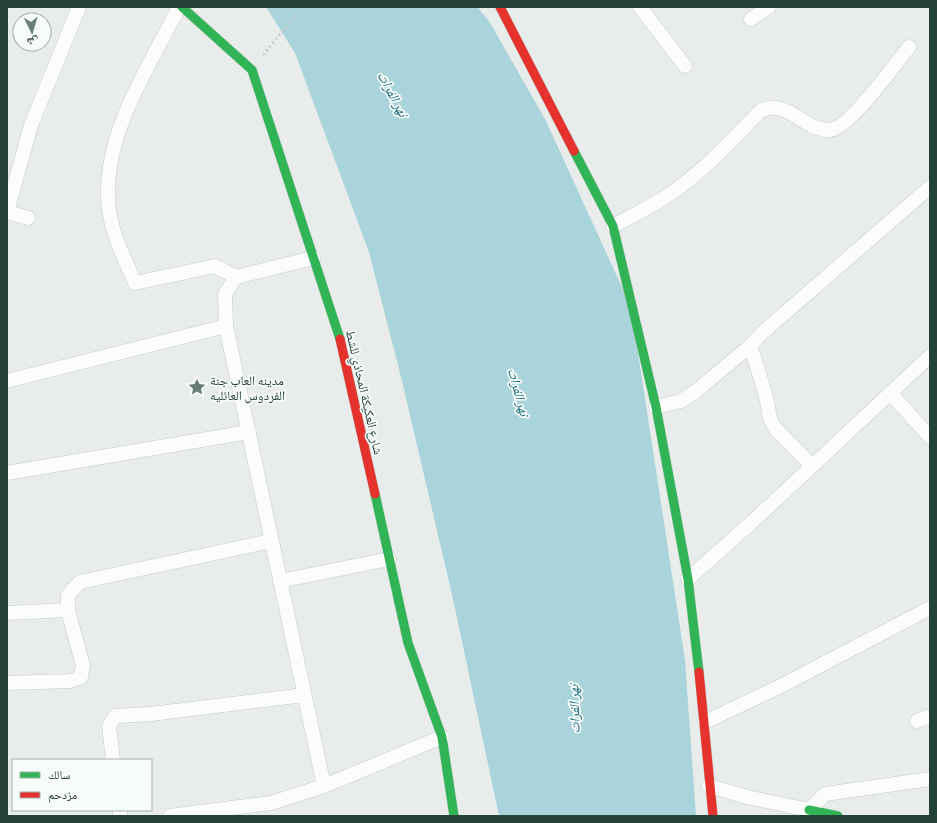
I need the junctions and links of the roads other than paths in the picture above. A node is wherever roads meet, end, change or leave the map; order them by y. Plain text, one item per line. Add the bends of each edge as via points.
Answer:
1 (79, 7) edge
2 (179, 7) edge
3 (182, 7) edge
4 (500, 7) edge
5 (640, 7) edge
6 (769, 7) edge
7 (751, 19) dead end
8 (909, 47) dead end
9 (685, 66) dead end
10 (930, 187) edge
11 (28, 218) dead end
12 (613, 226) junction
13 (313, 258) junction
14 (236, 277) junction
15 (226, 326) junction
16 (750, 346) junction
17 (930, 356) edge
18 (7, 381) edge
19 (890, 393) junction
20 (656, 407) junction
21 (248, 432) junction
22 (930, 437) edge
23 (812, 466) junction
24 (7, 473) edge
25 (271, 541) junction
26 (389, 560) junction
27 (688, 579) junction
28 (280, 581) junction
29 (930, 608) edge
30 (68, 610) junction
31 (7, 613) edge
32 (7, 683) edge
33 (304, 695) junction
34 (704, 722) junction
35 (442, 737) junction
36 (113, 759) edge
37 (930, 779) edge
38 (324, 786) junction
39 (709, 786) junction
40 (809, 810) junction
41 (170, 816) edge
42 (454, 816) edge
43 (713, 816) edge
44 (838, 816) edge

1 - 11 street via 31,125 7,212
2 - 14 street via 123,117 109,162 108,201 115,237 135,284 215,266
3 - 13 street, شارع العكيكة المحاذي للشط via 252,70
4 - 12 street
5 - 9 street
6 - 7 street
8 - 12 street via 868,99 843,123 831,130 819,129 782,108 767,107 696,174 664,198
10 - 16 street
12 - 20 street
13 - 14 street
13 - 26 street, شارع العكيكة المحاذي للشط via 341,342
14 - 15 street via 225,294
15 - 18 street
15 - 21 street
16 - 20 street via 695,392 681,400
16 - 23 street via 771,422
17 - 19 street
19 - 22 street
19 - 23 street
20 - 27 street
21 - 24 street
21 - 25 street
23 - 27 street
25 - 28 street
25 - 30 street via 80,582 68,595
26 - 28 street
26 - 35 street, شارع العكيكة المحاذي للشط via 408,643
27 - 34 street
28 - 33 street
29 - 34 street via 779,687
30 - 31 street
30 - 32 street via 83,666 81,677 70,681
33 - 36 street via 115,716 109,726
33 - 38 street
34 - 39 street
35 - 38 street
35 - 42 street, شارع العكيكة المحاذي للشط
37 - 40 street via 825,794
38 - 41 street via 272,803
39 - 40 street
39 - 43 street
40 - 44 street

